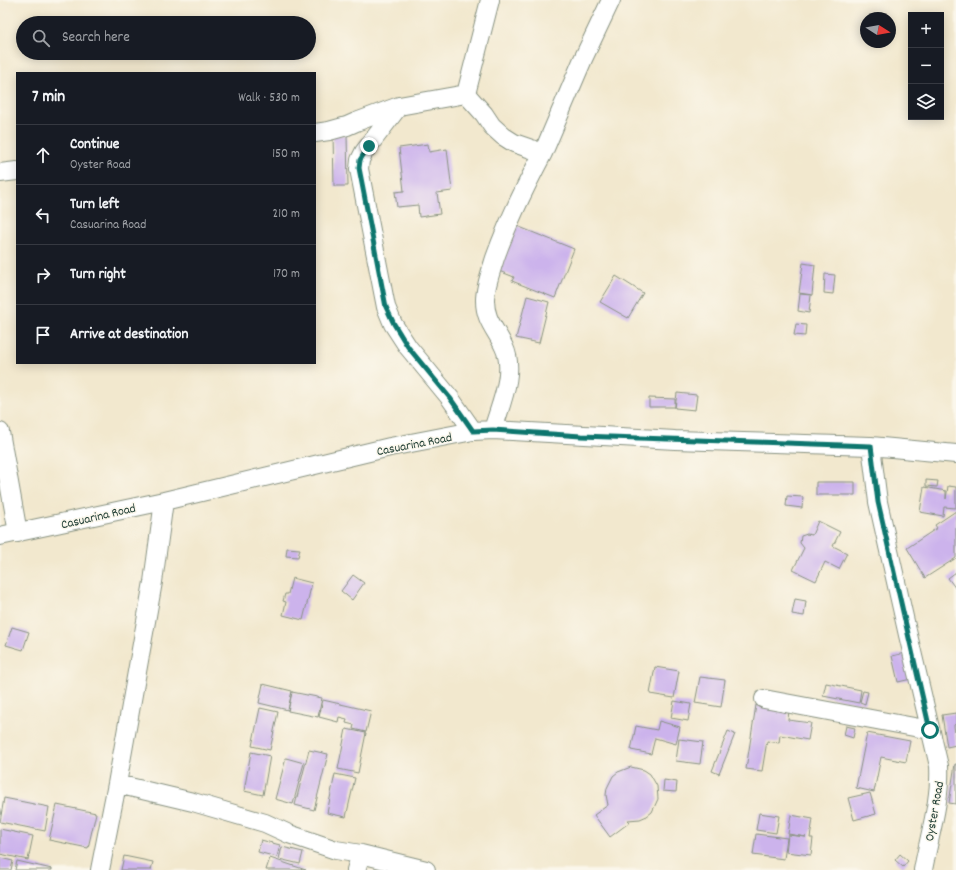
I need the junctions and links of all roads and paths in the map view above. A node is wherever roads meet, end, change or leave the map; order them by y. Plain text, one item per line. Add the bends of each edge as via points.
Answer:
1 (490, 0) edge
2 (611, 0) edge
3 (466, 94) junction
4 (399, 106) junction
5 (316, 133) edge
6 (543, 153) junction
7 (16, 171) edge
8 (0, 174) edge
9 (493, 430) junction
10 (473, 431) junction
11 (0, 432) edge
12 (871, 446) junction
13 (956, 454) edge
14 (164, 501) junction
15 (18, 533) junction
16 (0, 536) edge
17 (764, 698) dead end
18 (930, 730) junction
19 (118, 784) junction
20 (359, 862) edge
21 (100, 870) edge
22 (426, 870) edge
23 (922, 870) edge

1 - 3 street
2 - 6 street
3 - 4 street
3 - 6 street via 503,136 514,143
4 - 5 street via 347,126
4 - 10 street via 364,152 359,168 386,307 408,347 450,398
6 - 9 street via 505,230 491,271 485,299 487,317 505,348 509,368
7 - 8 street
9 - 10 street, Casuarina Road
9 - 12 street, Casuarina Road via 628,438
10 - 14 street, Casuarina Road via 390,447
11 - 15 street
12 - 13 street, Casuarina Road
12 - 18 street, Oyster Road via 878,502
14 - 15 street, Casuarina Road
14 - 19 street via 153,582
15 - 16 street, Casuarina Road
17 - 18 street
18 - 23 street, Oyster Road via 940,780
19 - 20 street via 265,823 288,834 336,850
19 - 21 street
20 - 22 street

